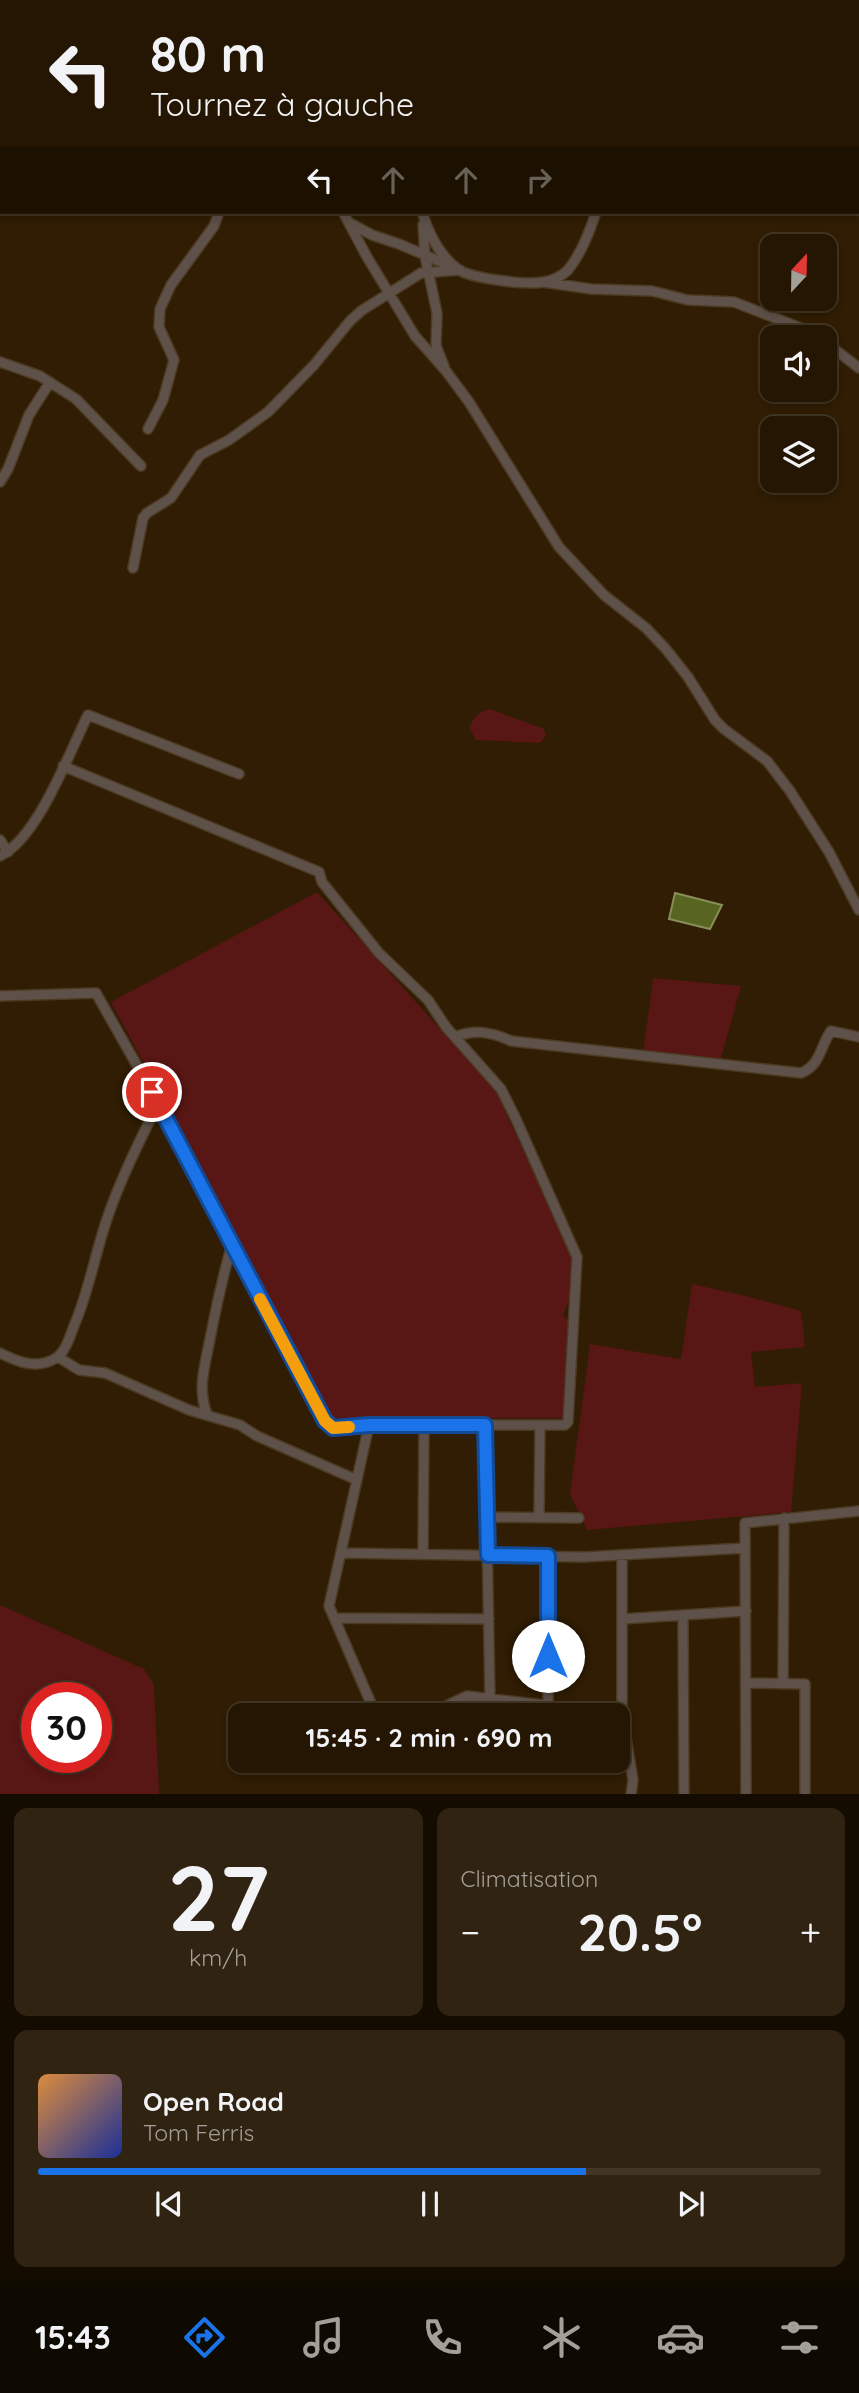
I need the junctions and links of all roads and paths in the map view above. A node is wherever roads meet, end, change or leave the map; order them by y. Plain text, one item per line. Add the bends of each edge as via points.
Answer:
1 (218, 214) edge
2 (345, 214) edge
3 (423, 214) edge
4 (424, 214) edge
5 (595, 214) edge
6 (349, 223) junction
7 (425, 256) junction
8 (460, 270) junction
9 (428, 272) junction
10 (543, 282) junction
11 (388, 293) junction
12 (793, 325) edge
13 (837, 351) edge
14 (0, 362) edge
15 (859, 368) edge
16 (446, 371) junction
17 (50, 382) junction
18 (148, 429) dead end
19 (141, 466) dead end
20 (0, 482) edge
21 (133, 568) dead end
22 (63, 766) junction
23 (239, 774) dead end
24 (0, 840) edge
25 (4, 854) edge
26 (859, 910) edge
27 (0, 996) edge
28 (455, 1037) junction
29 (859, 1037) edge
30 (158, 1104) junction
31 (232, 1244) junction
32 (0, 1353) edge
33 (58, 1357) junction
34 (207, 1414) junction
35 (369, 1425) junction
36 (424, 1425) junction
37 (485, 1425) junction
38 (540, 1425) junction
39 (357, 1480) junction
40 (859, 1511) edge
41 (487, 1517) junction
42 (539, 1518) junction
43 (579, 1518) dead end
44 (784, 1518) junction
45 (745, 1548) junction
46 (341, 1552) junction
47 (423, 1554) junction
48 (488, 1555) junction
49 (622, 1555) junction
50 (548, 1556) junction
51 (746, 1611) junction
52 (683, 1615) junction
53 (334, 1618) junction
54 (489, 1619) junction
55 (622, 1619) junction
56 (746, 1683) junction
57 (783, 1684) junction
58 (490, 1699) junction
59 (371, 1703) edge
60 (452, 1703) edge
61 (529, 1703) edge
62 (548, 1703) edge
63 (622, 1703) edge
64 (630, 1766) edge
65 (631, 1794) edge
66 (684, 1794) edge
67 (746, 1794) edge
68 (805, 1794) edge

1 - 18 street via 160,309 159,327 174,360 163,400
2 - 6 street
3 - 7 street
4 - 8 street via 442,254
5 - 10 street via 568,270
6 - 7 street
6 - 11 street
7 - 8 street
7 - 9 street
8 - 9 street
8 - 10 street via 477,278
9 - 11 street
9 - 16 street via 437,313 436,346
10 - 12 street via 734,302
11 - 16 street via 415,336
11 - 21 street via 350,321 268,412 200,455 171,498 143,518
13 - 15 street
14 - 17 street
16 - 26 street via 559,547 604,595 665,648 715,720 767,761 790,791
17 - 19 street via 76,399
17 - 20 street via 29,415
22 - 23 street via 88,715
22 - 25 street via 34,825
22 - 28 street via 319,872 322,882 379,953 428,1000
24 - 25 street
27 - 30 street via 96,993
28 - 29 street via 486,1032 517,1042 800,1073 817,1061 831,1031
28 - 38 street via 501,1089 577,1257 568,1422
30 - 31 street
30 - 33 street via 106,1221 82,1307
31 - 34 street via 202,1375
31 - 35 street via 325,1421 333,1428
32 - 33 street via 29,1364
33 - 34 street via 79,1370 105,1373
34 - 39 street
35 - 36 street
35 - 39 street
36 - 37 street
36 - 47 street
37 - 38 street
37 - 41 street
38 - 42 street
39 - 46 street
40 - 44 street
41 - 42 street
41 - 48 street
42 - 43 street
44 - 45 street via 745,1523
44 - 57 street
45 - 49 street
45 - 51 street
46 - 47 street
46 - 53 street via 329,1606
47 - 48 street
48 - 50 street
48 - 54 street
49 - 50 street
49 - 55 street
50 - 62 street
51 - 52 street
51 - 56 street
52 - 55 street
52 - 66 street
53 - 54 street
53 - 59 street
54 - 58 street
55 - 63 street
56 - 57 street
56 - 67 street
57 - 68 street via 805,1684
58 - 60 street via 467,1696
58 - 61 street
64 - 65 street

